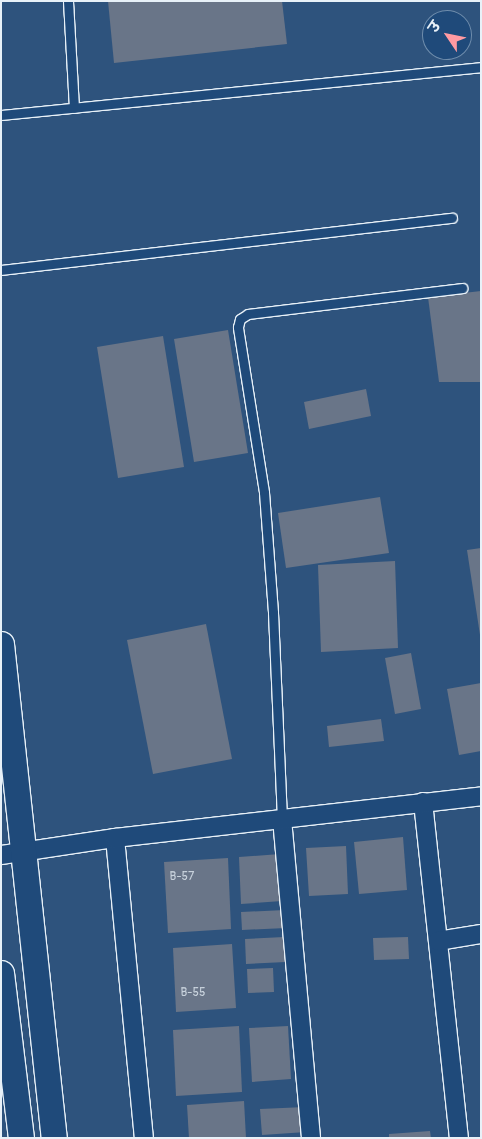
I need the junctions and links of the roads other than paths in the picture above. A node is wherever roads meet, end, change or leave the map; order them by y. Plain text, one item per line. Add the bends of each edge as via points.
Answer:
1 (68, 1) edge
2 (481, 67) edge
3 (74, 108) junction
4 (1, 115) edge
5 (452, 218) dead end
6 (1, 270) edge
7 (462, 288) dead end
8 (1, 644) edge
9 (481, 796) edge
10 (423, 802) junction
11 (282, 819) junction
12 (115, 838) junction
13 (12, 853) edge
14 (481, 934) edge
15 (438, 941) junction
16 (1, 973) edge
17 (21, 1138) edge
18 (54, 1138) edge
19 (144, 1138) edge
20 (311, 1138) edge
21 (459, 1138) edge

1 - 3 lane
2 - 3 lane
3 - 4 lane
5 - 6 lane
7 - 11 lane via 248,314 240,319 238,327 264,492
8 - 13 street
9 - 10 street
10 - 11 street
10 - 15 street
11 - 12 street
11 - 20 street
12 - 13 street
12 - 19 street
13 - 18 street
14 - 15 street
15 - 21 street
16 - 17 street

